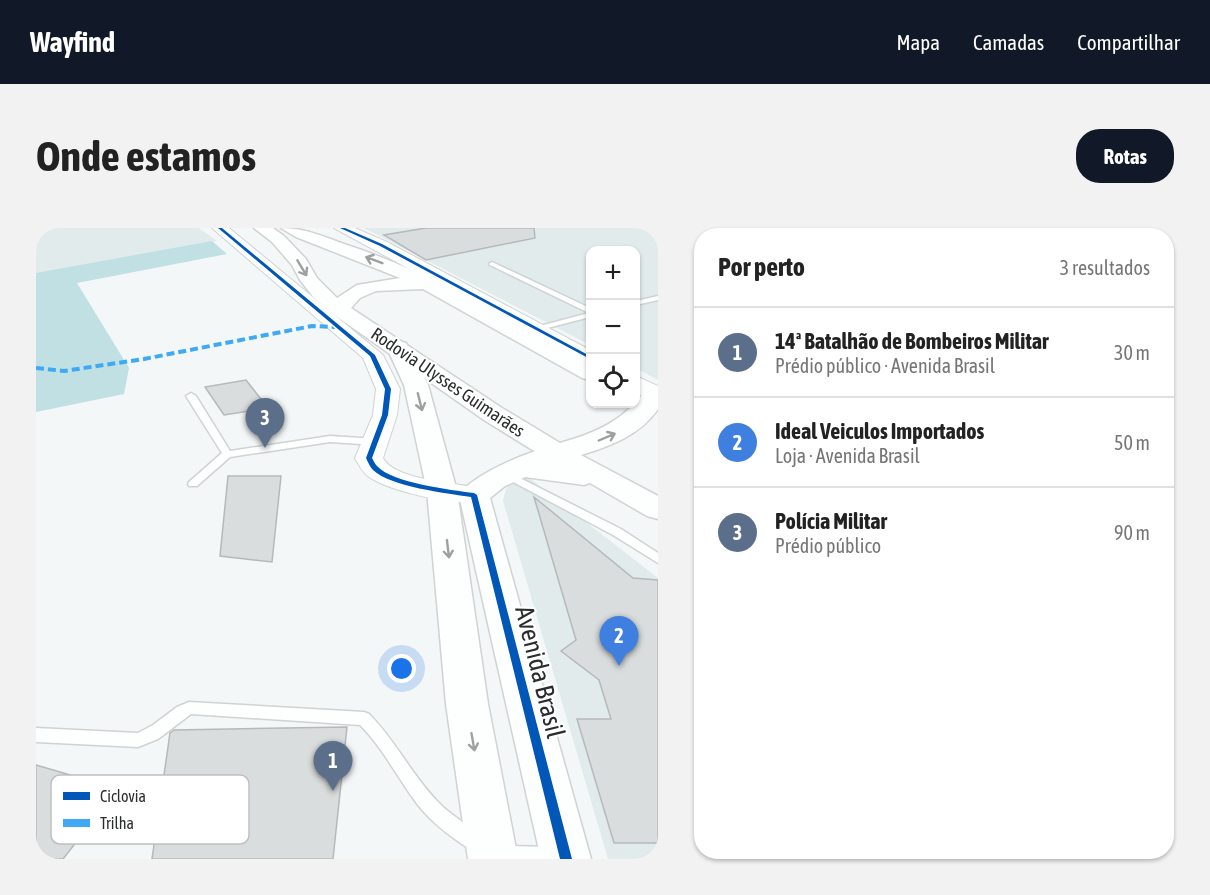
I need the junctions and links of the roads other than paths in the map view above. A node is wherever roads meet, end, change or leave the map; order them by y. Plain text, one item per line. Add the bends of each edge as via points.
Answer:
1 (220, 228) edge
2 (261, 228) edge
3 (289, 228) edge
4 (342, 228) edge
5 (492, 264) dead end
6 (427, 284) junction
7 (456, 285) junction
8 (658, 297) edge
9 (640, 302) edge
10 (340, 310) junction
11 (586, 311) edge
12 (586, 315) edge
13 (539, 329) junction
14 (398, 348) junction
15 (586, 355) edge
16 (586, 369) edge
17 (191, 396) dead end
18 (650, 397) edge
19 (377, 442) junction
20 (556, 453) junction
21 (227, 454) junction
22 (513, 471) junction
23 (609, 483) junction
24 (193, 484) dead end
25 (458, 493) junction
26 (658, 509) edge
27 (658, 558) edge
28 (36, 735) edge
29 (493, 857) edge
30 (565, 858) edge

1 - 19 street via 372,355 388,389
2 -> 10 main road, Rodovia Ulysses Guimarães via 279,239 321,294
6 -> 3 main road
4 - 7 street
5 - 11 lane
6 - 7 main road
6 - 10 main road via 371,288 350,297
6 - 16 main road
7 - 13 street
8 - 9 lane
10 - 14 main road, Rodovia Ulysses Guimarães
12 - 13 lane
13 - 15 street
14 - 20 main road, Rodovia Ulysses Guimarães
14 -> 25 main road, Avenida Brasil
17 - 21 lane
20 -> 18 main road via 616,434 636,420
19 - 21 lane via 330,439
19 - 25 street via 369,458 376,470
20 - 22 main road
20 - 23 main road, Rodovia Ulysses Guimarães
21 - 24 lane
22 - 23 main road via 575,474
22 - 25 main road
22 - 27 lane
23 - 26 main road, Rodovia Ulysses Guimarães
25 -> 29 main road, Avenida Brasil via 467,704
25 - 30 main road, Avenida Brasil
28 - 29 lane via 138,740 152,736 189,708 364,719 382,736 424,799 450,826
29 - 30 lane

